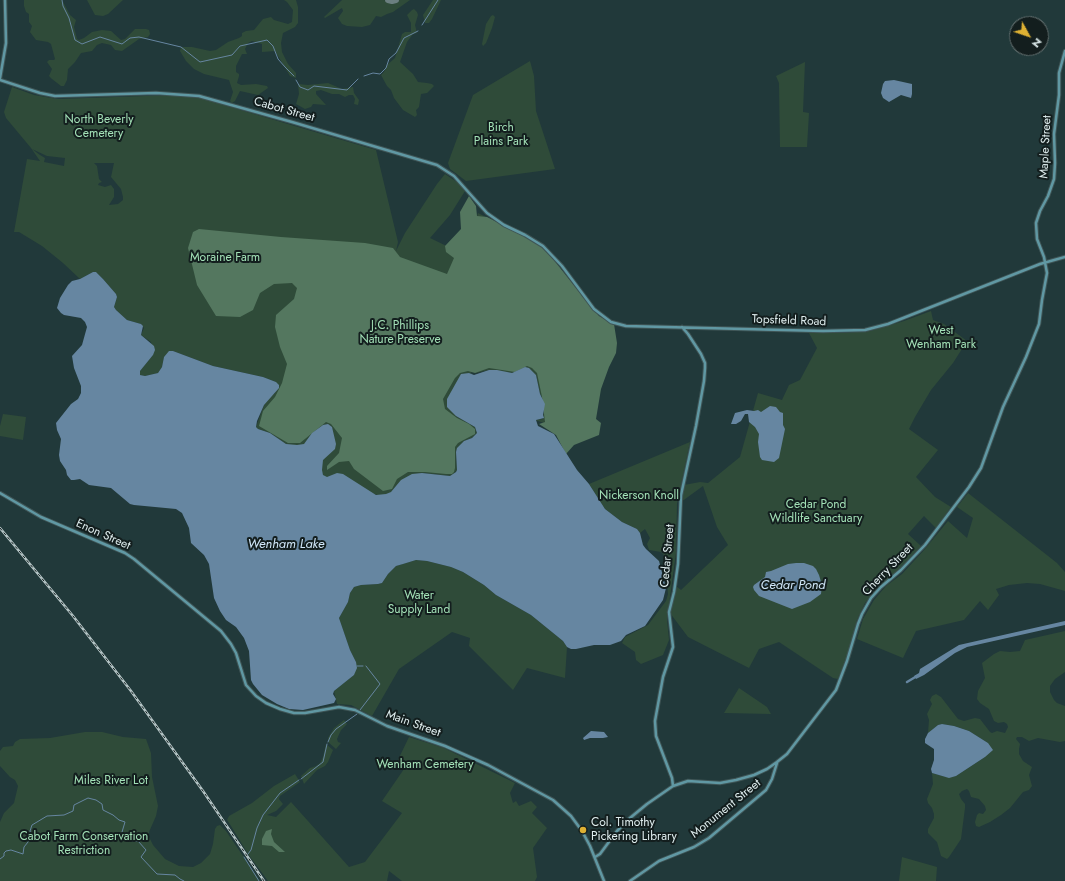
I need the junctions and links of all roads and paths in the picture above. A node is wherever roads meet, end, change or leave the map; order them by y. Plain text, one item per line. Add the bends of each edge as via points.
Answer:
1 (5, 0) edge
2 (1065, 51) edge
3 (0, 79) edge
4 (535, 240) joint
5 (1065, 257) edge
6 (1045, 263) junction
7 (690, 327) junction
8 (682, 328) junction
9 (688, 334) junction
10 (0, 493) edge
11 (210, 620) joint
12 (777, 762) junction
13 (672, 779) junction
14 (678, 784) junction
15 (673, 786) junction
16 (603, 850) junction
17 (594, 853) junction
18 (595, 857) junction
19 (604, 881) edge
20 (630, 881) edge

1 - 3 main road via 6,43
2 - 6 main road, Maple Street via 1059,73 1054,134 1054,180 1036,223 1037,239
3 - 4 main road, Cabot Street via 55,96 151,93 199,96 437,165 454,176 487,214
4 - 8 main road, Topsfield Road via 551,253 594,309 611,322 636,328
5 - 6 main road, Topsfield Road
6 - 7 main road, Topsfield Road via 888,324 865,330 835,332
6 - 12 main road, Cherry Street via 1047,276 1038,328 1004,408 984,464 925,545 871,598 858,624 836,690 793,747
7 - 8 main road, Topsfield Road
7 - 9 main road
8 - 9 main road, Cedar Street
9 - 13 main road, Cedar Street via 703,360 704,376 681,495 678,564 669,612 672,646 663,677 655,726 656,736
10 - 11 main road, Enon Street via 41,518 129,556
11 - 17 main road, Main Street via 223,633 238,656 246,685 266,703 300,714 333,707 350,708 387,726 445,746 553,800 576,822
12 - 14 main road, Cherry Street via 754,775 729,782 688,781
12 - 20 main road, Monument Street via 766,790 709,838 659,861
13 - 14 main road, Cedar Street
13 - 15 main road, Cedar Street
14 - 15 main road, Cherry Street
15 - 16 main road, Cherry Street via 630,818
16 - 17 main road
16 - 18 main road, Cherry Street
17 - 18 main road, Main Street
18 - 19 main road, Main Street

